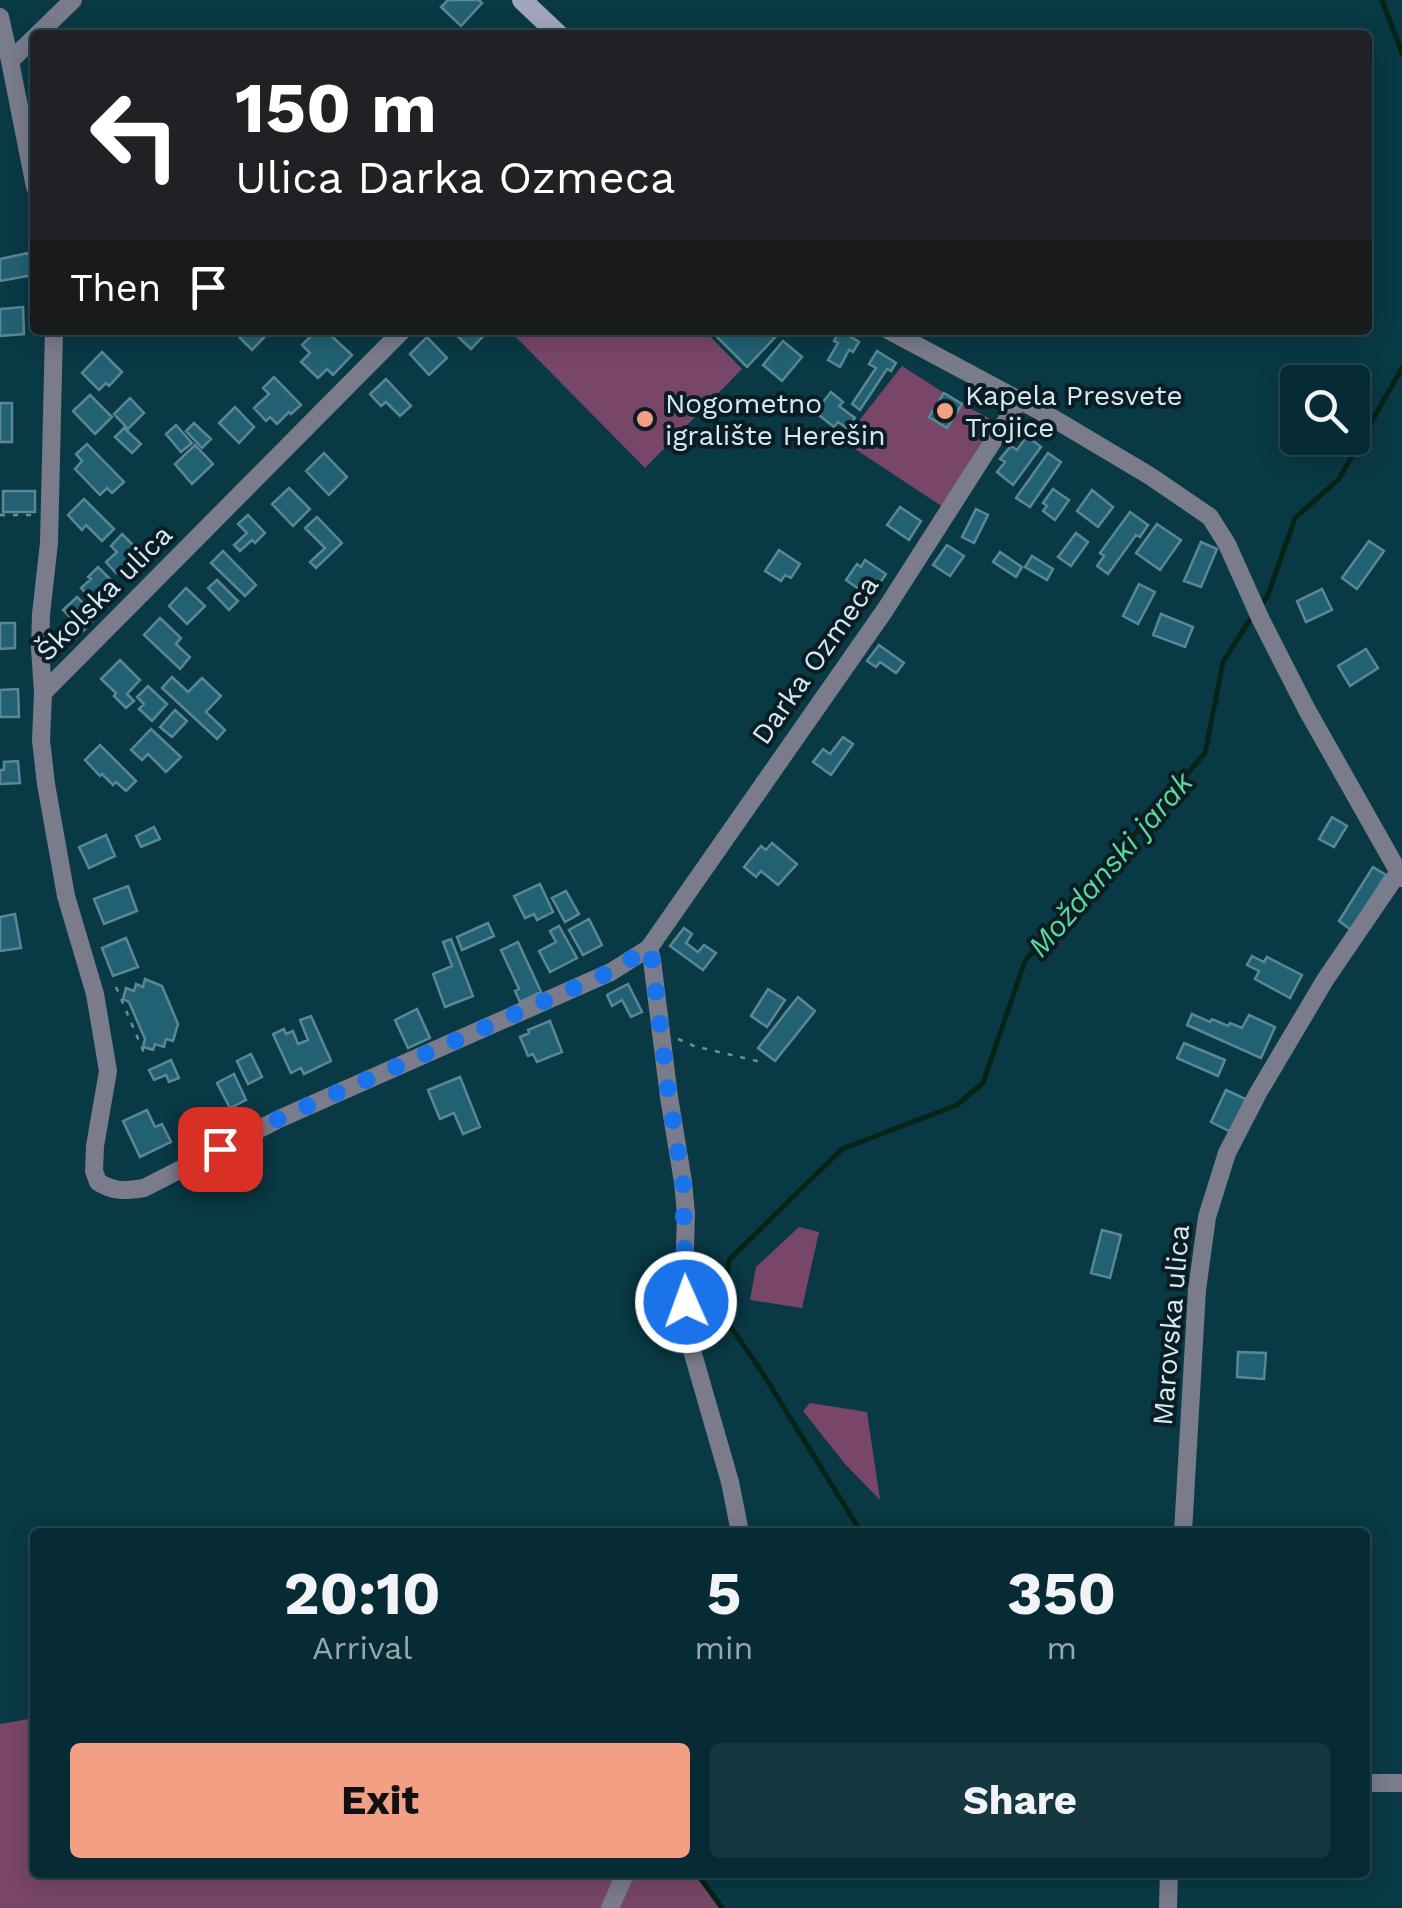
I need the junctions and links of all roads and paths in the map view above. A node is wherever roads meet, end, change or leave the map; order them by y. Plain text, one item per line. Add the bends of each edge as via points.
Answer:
1 (73, 0) edge
2 (522, 0) edge
3 (0, 18) edge
4 (42, 30) edge
5 (554, 30) edge
6 (30, 42) edge
7 (10, 62) junction
8 (30, 161) edge
9 (54, 335) edge
10 (399, 335) edge
11 (897, 335) edge
12 (1020, 400) junction
13 (0, 515) edge
14 (50, 516) junction
15 (40, 648) junction
16 (75, 662) junction
17 (44, 692) junction
18 (1400, 876) edge
19 (649, 948) junction
20 (116, 987) dead end
21 (660, 1026) junction
22 (145, 1055) dead end
23 (765, 1063) dead end
24 (739, 1528) edge
25 (1184, 1528) edge
26 (1370, 1783) edge
27 (1402, 1783) edge
28 (623, 1878) edge
29 (1169, 1878) edge
30 (610, 1908) edge
31 (1168, 1908) edge

1 - 4 street
2 - 5 main road
3 - 7 street
6 - 7 street
7 - 8 street
9 - 14 street
10 - 16 street, Školska ulica
11 - 12 street
12 - 18 street via 1210,517 1306,710
12 - 19 street, Darka Ozmeca via 885,610
13 - 14 path
14 - 15 street
15 - 16 street
15 - 17 street
16 - 17 street, Školska ulica
17 - 19 street, Školska ulica via 46,784 108,1070 94,1171 98,1182 121,1192 144,1188
18 - 25 street, Marovska ulica via 1325,980 1228,1153 1207,1217 1197,1290
19 - 21 street
20 - 22 path
21 - 23 path via 694,1046
21 - 24 street via 683,1182 692,1347
26 - 27 street
28 - 30 street
29 - 31 street

